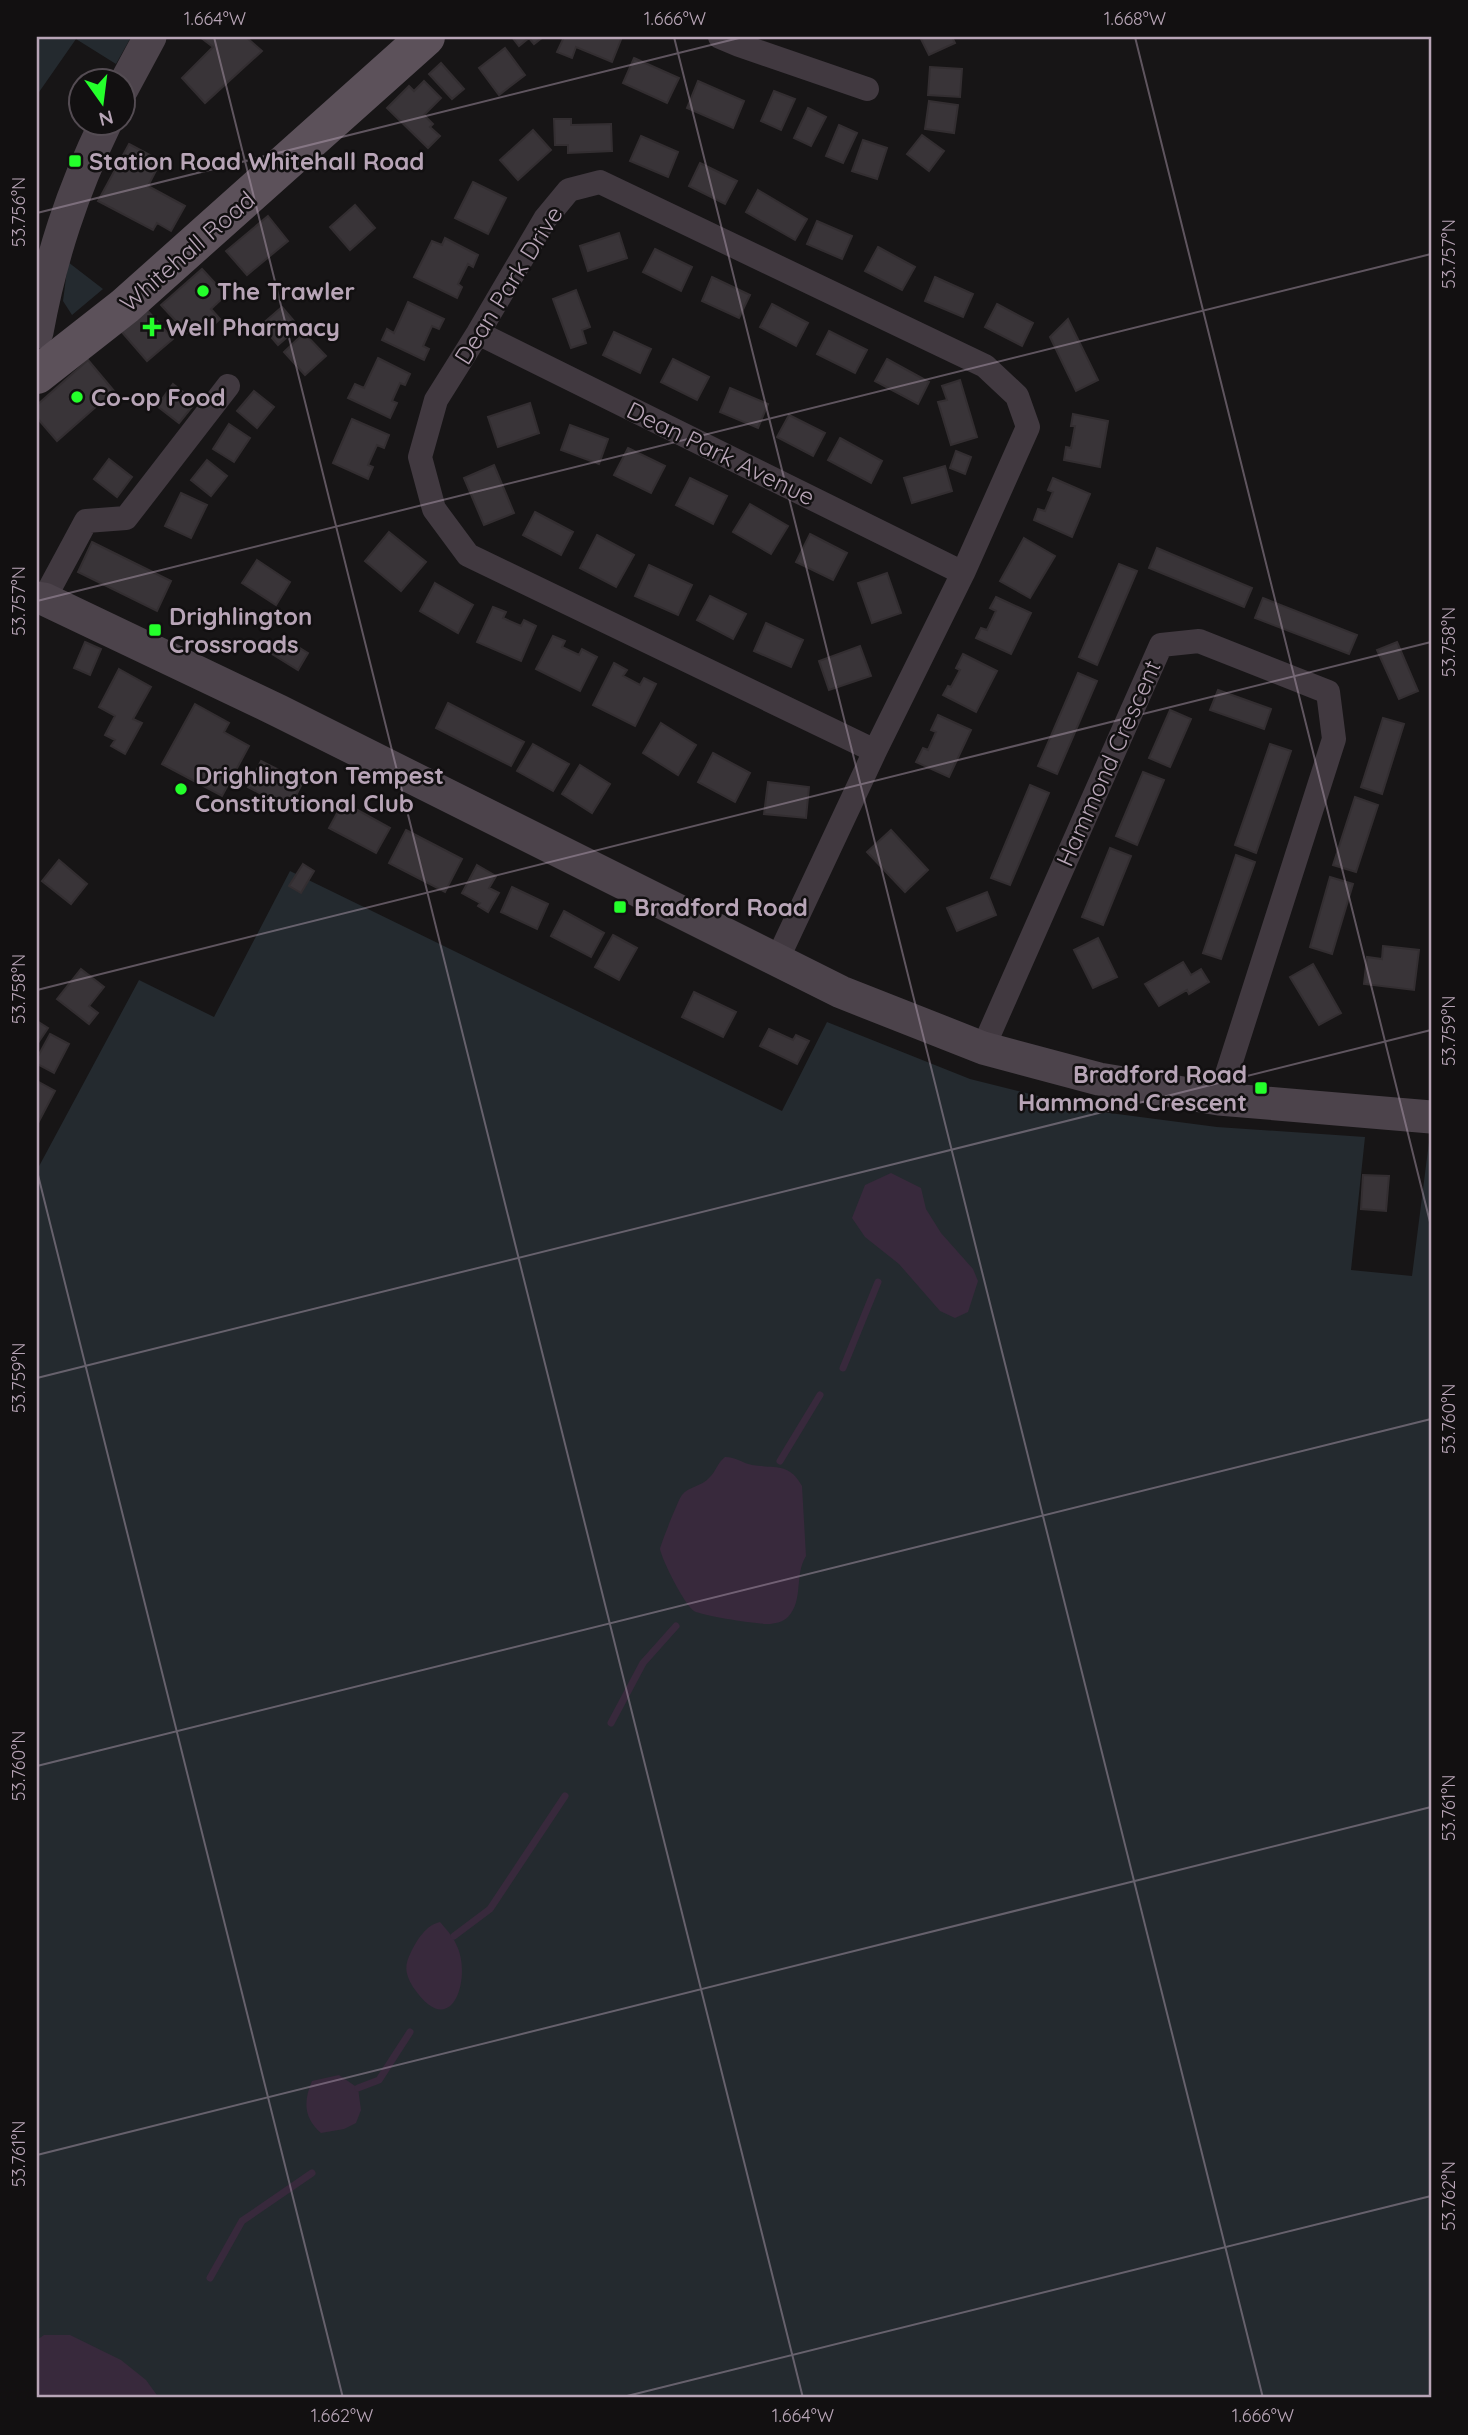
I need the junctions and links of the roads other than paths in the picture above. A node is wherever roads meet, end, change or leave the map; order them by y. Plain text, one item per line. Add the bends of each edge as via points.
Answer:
1 (150, 37) edge
2 (426, 37) edge
3 (720, 37) edge
4 (134, 66) edge
5 (867, 89) dead end
6 (99, 136) edge
7 (37, 332) edge
8 (478, 333) junction
9 (37, 375) edge
10 (228, 386) dead end
11 (963, 573) junction
12 (41, 599) edge
13 (875, 751) junction
14 (777, 960) junction
15 (983, 1048) junction
16 (1219, 1098) junction
17 (1431, 1117) edge

1 - 4 main road
2 - 9 main road, Whitehall Road via 125,306
3 - 5 street
6 - 7 main road via 60,234
8 - 11 street, Dean Park Avenue
8 - 11 street, Dean Park Drive via 545,219 569,190 600,182 985,366 1017,396 1028,427
8 - 13 street, Dean Park Drive via 436,400 420,457 435,509 468,555
10 - 12 street via 126,517 86,521
11 - 13 street, Dean Park Drive
12 - 14 main road via 279,711
13 - 14 street, Dean Park Drive
14 - 15 main road via 841,992
15 - 16 main road via 1099,1079
15 - 16 street, Hammond Crescent via 1161,645 1199,641 1328,692 1334,739
16 - 17 main road

